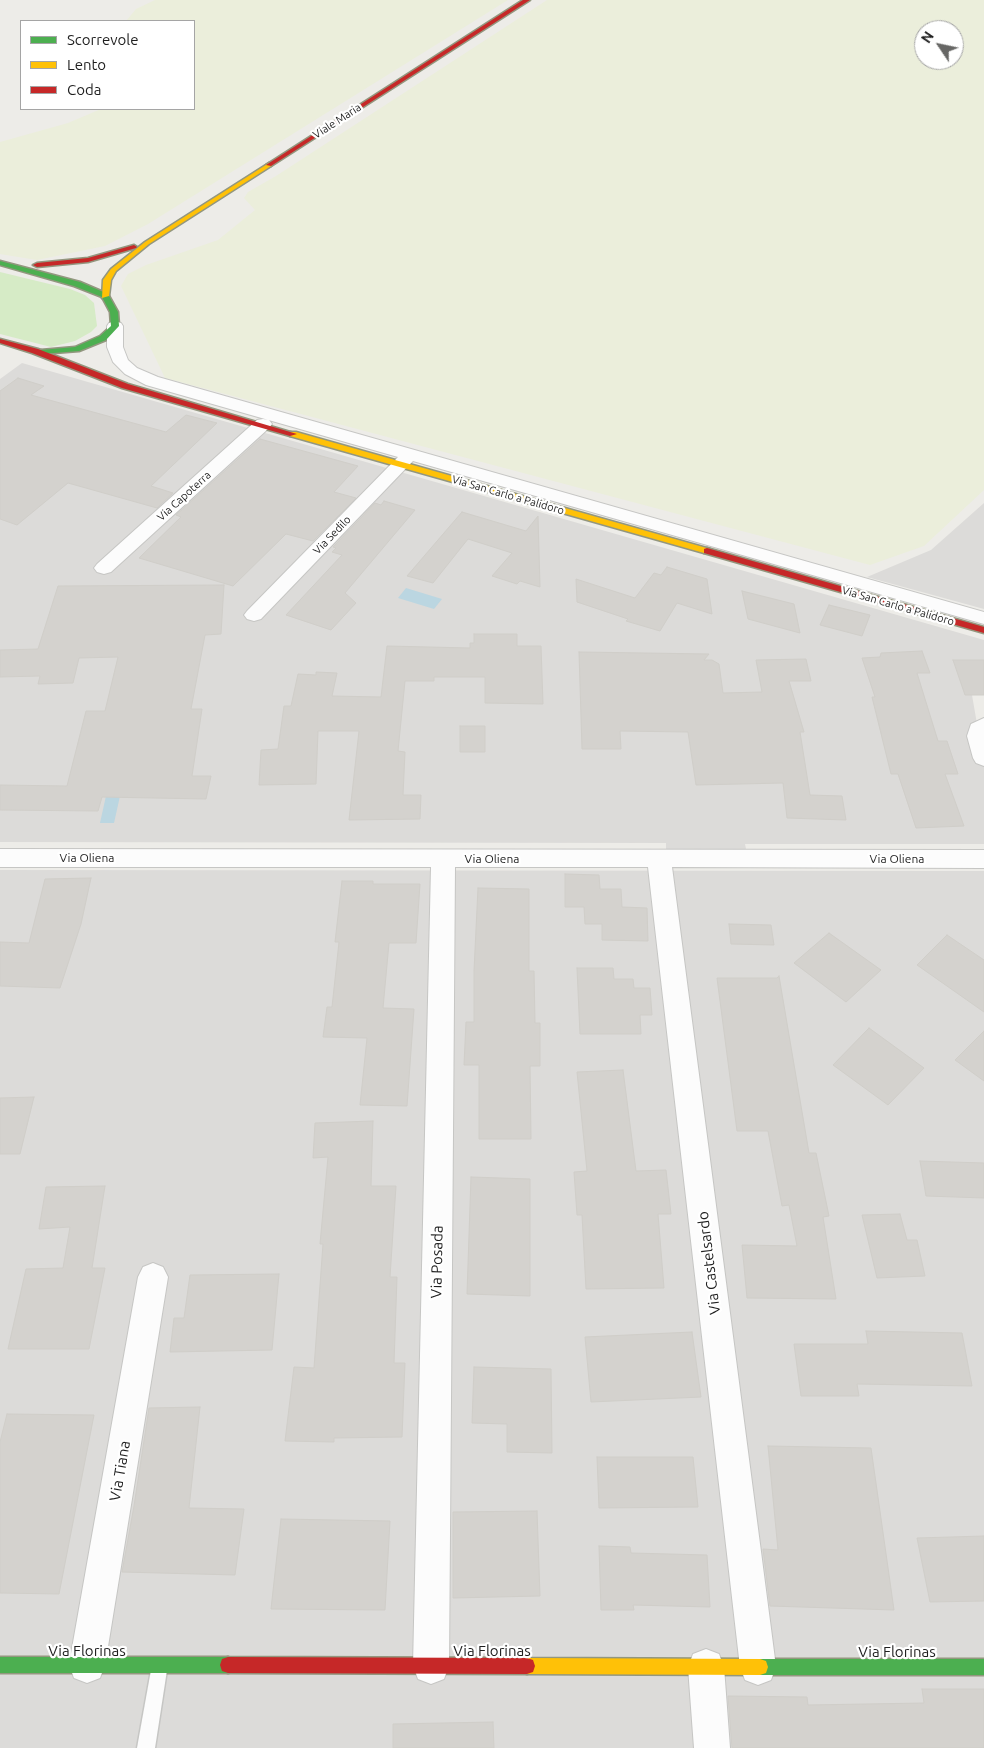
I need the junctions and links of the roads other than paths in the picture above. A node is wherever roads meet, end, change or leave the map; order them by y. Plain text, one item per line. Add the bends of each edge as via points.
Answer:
1 (527, 0) edge
2 (147, 243) junction
3 (0, 263) edge
4 (105, 296) junction
5 (115, 326) junction
6 (0, 340) edge
7 (35, 351) junction
8 (263, 424) junction
9 (405, 459) junction
10 (104, 568) dead end
11 (254, 615) dead end
12 (984, 618) edge
13 (984, 630) edge
14 (984, 725) edge
15 (984, 758) edge
16 (0, 858) edge
17 (443, 859) junction
18 (659, 859) junction
19 (984, 859) edge
20 (153, 1277) dead end
21 (0, 1665) edge
22 (87, 1665) junction
23 (160, 1666) junction
24 (431, 1666) junction
25 (706, 1667) junction
26 (758, 1667) junction
27 (984, 1668) edge
28 (146, 1748) edge
29 (712, 1748) edge

1 - 2 street, Viale Maria
2 - 3 street, Viale Maria via 109,256 74,262 42,265
2 - 4 street, Viale Maria via 113,270 107,280
3 - 4 street via 63,280
4 - 5 street, Via San Carlo a Palidoro via 114,312
5 - 7 street, Via San Carlo a Palidoro via 103,338 84,348
5 - 9 street, Via San Carlo a Palidoro via 115,347 121,362 144,378
6 - 7 street, Via San Carlo a Palidoro
7 - 8 street, Via San Carlo a Palidoro via 125,386
8 - 9 street, Via San Carlo a Palidoro
8 - 10 street, Via Capoterra
9 - 11 street, Via Sedilo
9 - 12 street, Via San Carlo a Palidoro
9 - 13 street, Via San Carlo a Palidoro
14 - 15 street via 978,736
16 - 17 street, Via Oliena
17 - 18 street, Via Oliena
17 - 24 street, Via Posada
18 - 19 street, Via Oliena
18 - 26 street, Via Castelsardo
20 - 22 street, Via Tiana
21 - 22 street, Via Florinas
22 - 23 street, Via Florinas
23 - 24 street, Via Florinas
23 - 28 lane
24 - 25 street, Via Florinas
25 - 26 street, Via Florinas
25 - 29 street
26 - 27 street, Via Florinas

